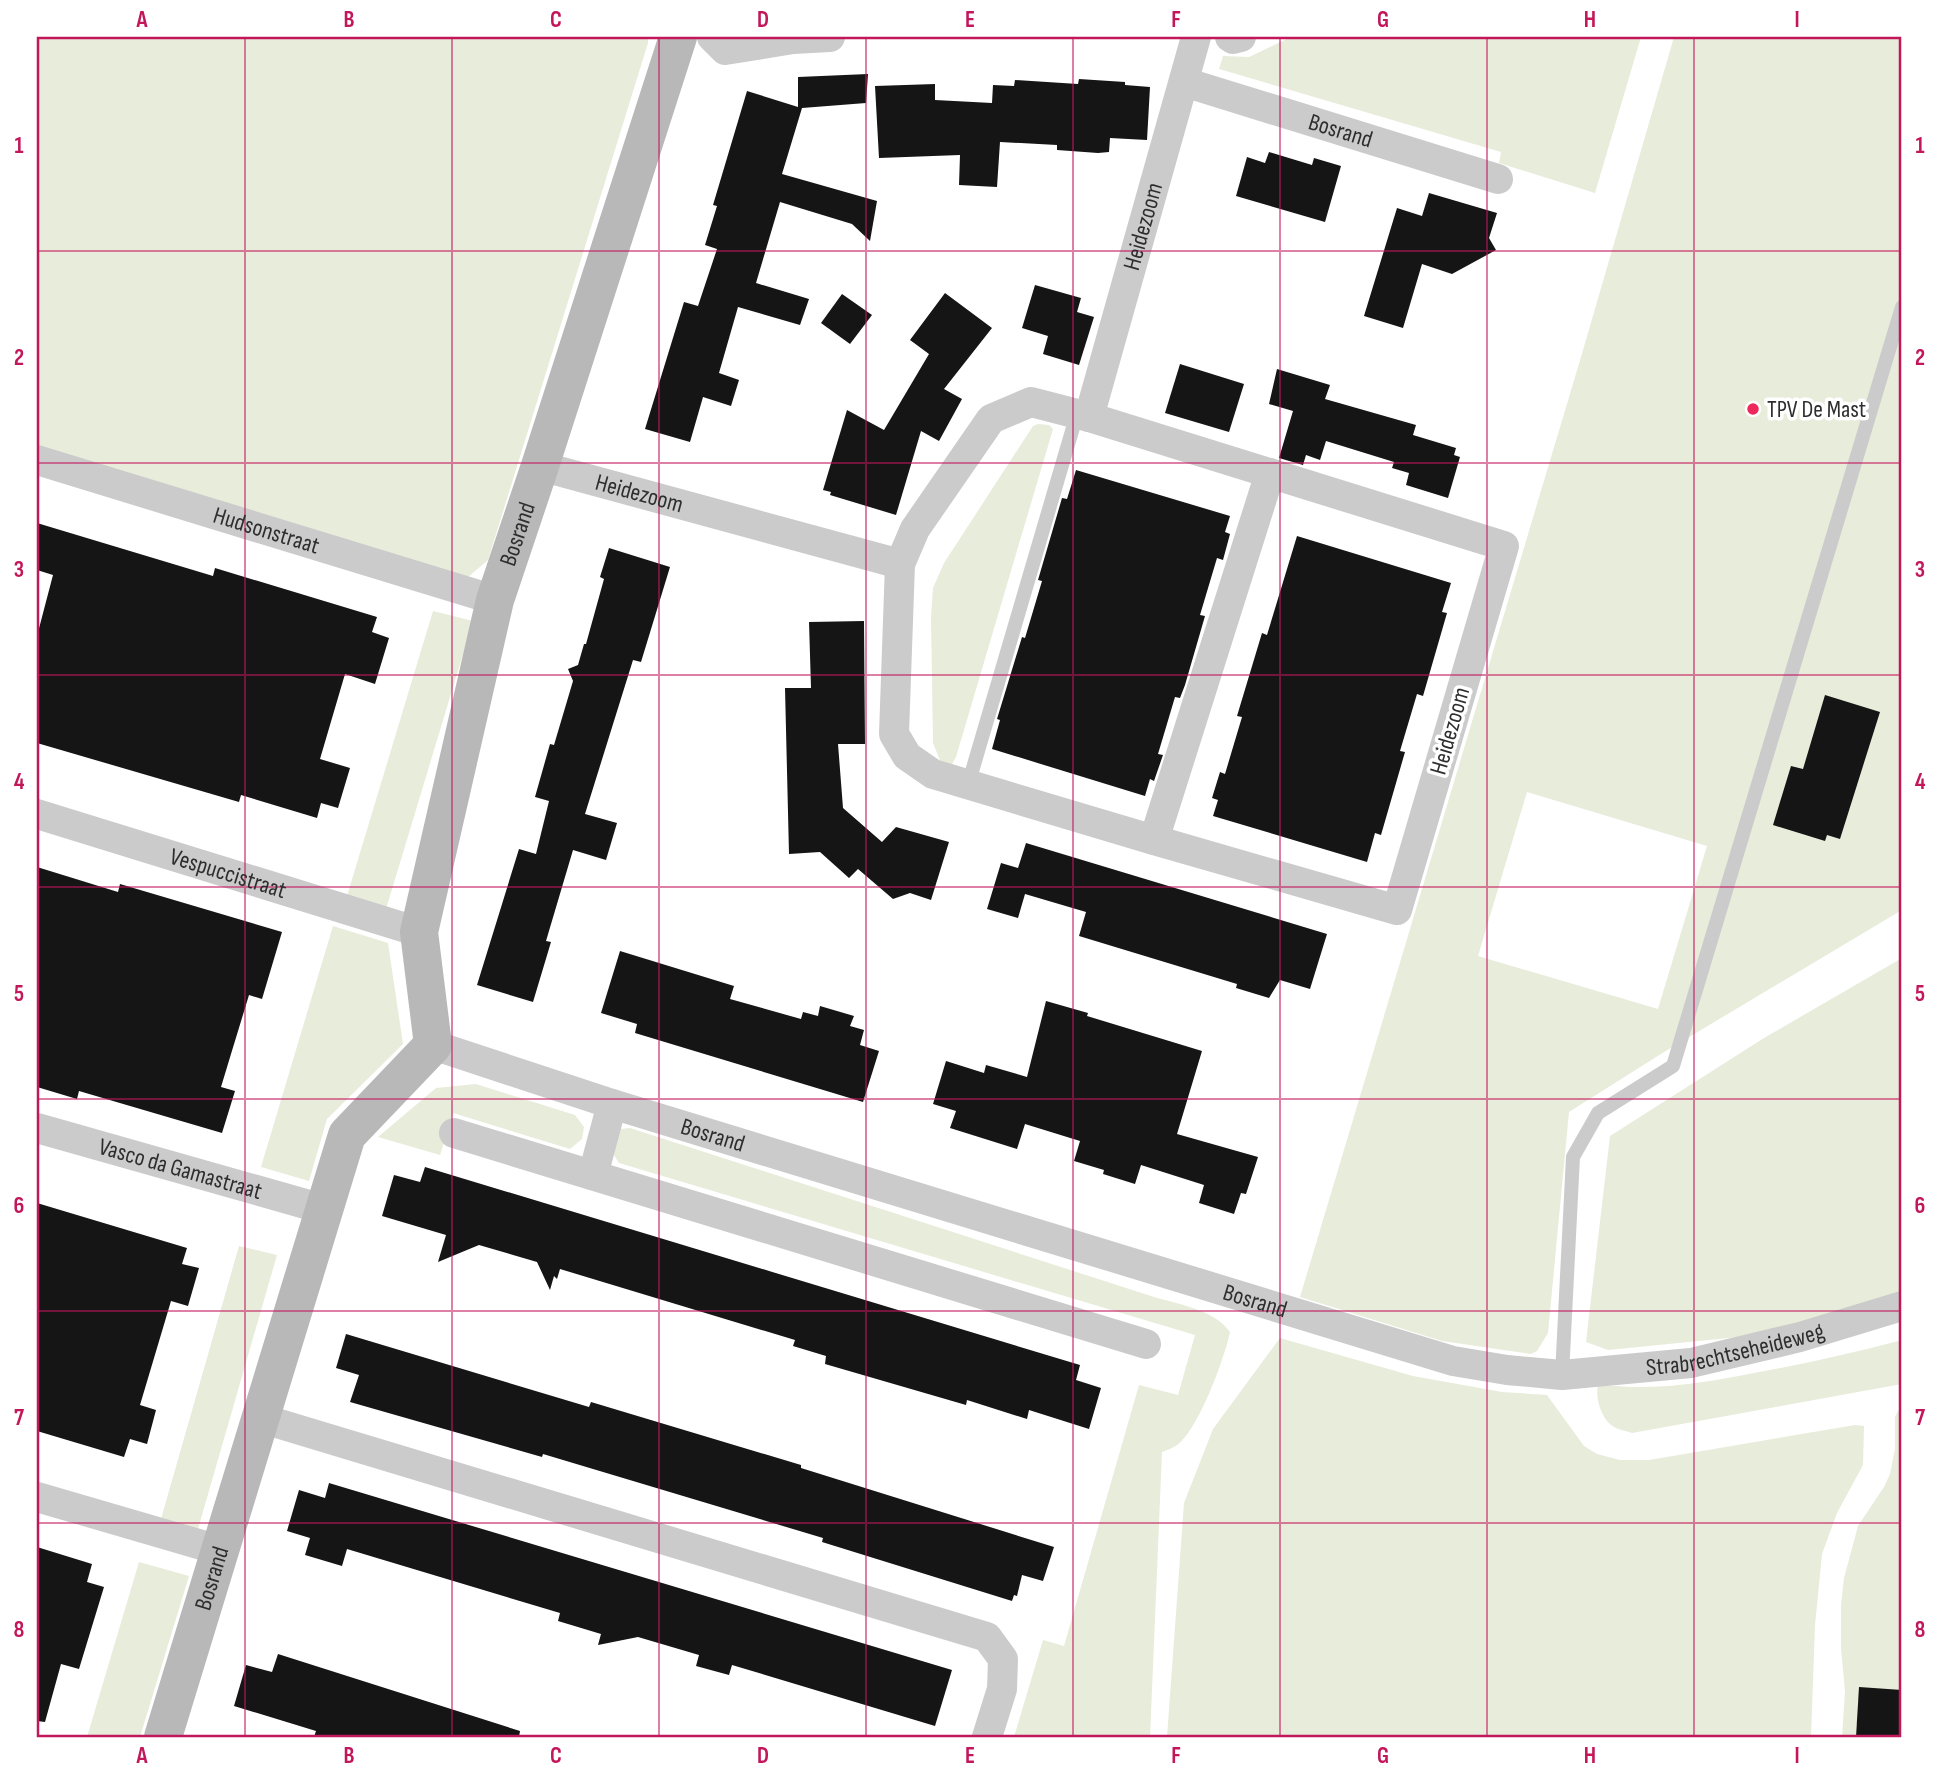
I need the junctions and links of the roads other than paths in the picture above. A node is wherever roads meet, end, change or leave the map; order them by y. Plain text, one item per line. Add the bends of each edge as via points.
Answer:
1 (678, 37) edge
2 (712, 37) edge
3 (830, 37) edge
4 (1196, 37) edge
5 (1230, 37) edge
6 (1241, 37) edge
7 (1184, 82) junction
8 (1499, 179) dead end
9 (1902, 307) edge
10 (1083, 415) junction
11 (37, 460) edge
12 (540, 467) junction
13 (1270, 473) junction
14 (900, 564) junction
15 (495, 600) junction
16 (968, 785) junction
17 (37, 814) edge
18 (1154, 841) junction
19 (419, 932) junction
20 (433, 1045) junction
21 (612, 1104) junction
22 (37, 1128) edge
23 (454, 1133) dead end
24 (593, 1175) junction
25 (323, 1209) junction
26 (1902, 1306) edge
27 (1146, 1344) dead end
28 (1562, 1375) junction
29 (260, 1418) junction
30 (37, 1497) edge
31 (219, 1550) junction
32 (163, 1737) edge
33 (987, 1737) edge

1 - 12 street, Bosrand
2 - 3 street via 725,50
4 - 7 street, Heidezoom
5 - 6 street
7 - 8 street, Bosrand
7 - 10 street, Heidezoom
9 - 28 lane via 1673,1066 1598,1113 1573,1157
10 - 13 street, Heidezoom
10 - 14 street, Heidezoom via 1031,402 991,419 915,529
10 - 16 lane, Heidezoom
11 - 15 street, Hudsonstraat
12 - 14 street, Heidezoom
12 - 15 street, Bosrand
13 - 18 street
13 - 18 street, Heidezoom via 1504,546 1397,909
14 - 16 street, Heidezoom via 894,734 907,756 933,774
15 - 19 street, Bosrand
16 - 18 street, Heidezoom
17 - 19 street, Vespuccistraat
19 - 20 street, Bosrand
20 - 21 street, Bosrand
20 - 25 street, Bosrand via 347,1135
21 - 24 street
21 - 28 street, Bosrand via 1453,1361
22 - 25 street, Vasco da Gamastraat
23 - 24 street
24 - 27 street
25 - 29 street, Bosrand
26 - 28 street, Strabrechtseheideweg via 1691,1363
29 - 31 street, Bosrand
29 - 33 street via 987,1637 1003,1659 1002,1689
30 - 31 street
31 - 32 street, Bosrand

